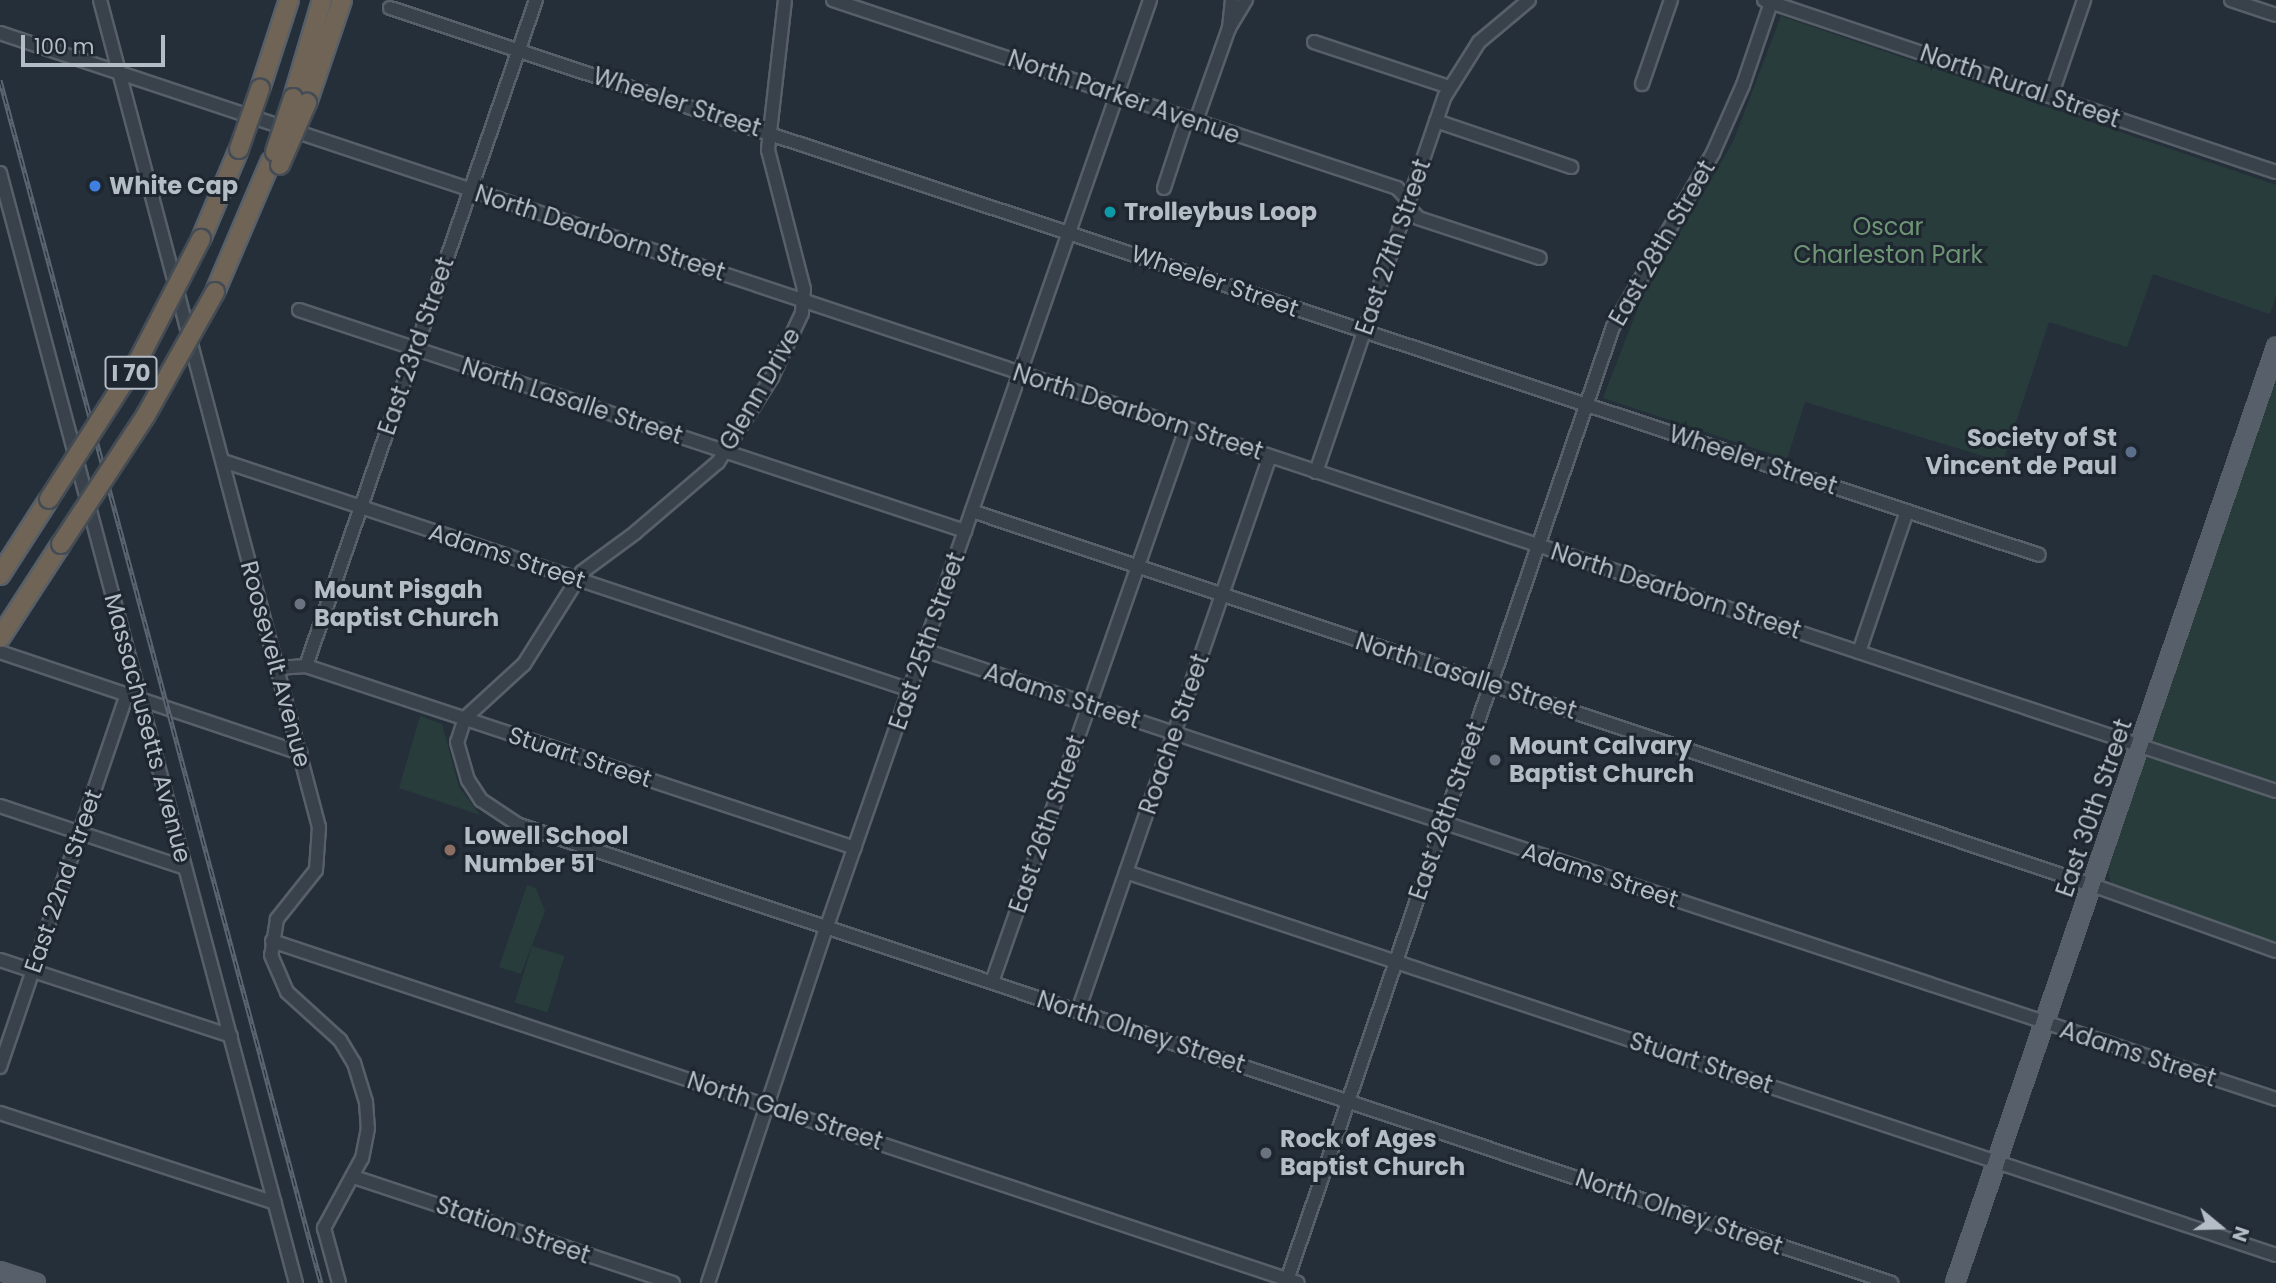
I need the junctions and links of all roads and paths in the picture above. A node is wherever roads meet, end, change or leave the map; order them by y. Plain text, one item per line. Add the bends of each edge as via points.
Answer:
1 (100, 0) edge
2 (276, 0) edge
3 (289, 0) edge
4 (323, 0) edge
5 (342, 0) edge
6 (536, 0) edge
7 (785, 0) edge
8 (833, 0) edge
9 (1150, 0) edge
10 (1232, 0) edge
11 (1246, 0) edge
12 (1529, 0) edge
13 (1671, 0) edge
14 (2084, 0) edge
15 (2231, 0) edge
16 (1769, 1) edge
17 (390, 8) dead end
18 (2276, 15) edge
19 (1229, 28) junction
20 (0, 33) edge
21 (1314, 42) dead end
22 (519, 50) junction
23 (119, 73) junction
24 (1642, 84) dead end
25 (1449, 87) junction
26 (260, 89) junction
27 (1118, 94) junction
28 (2051, 96) junction
29 (300, 101) junction
30 (1192, 119) junction
31 (1436, 121) junction
32 (769, 133) junction
33 (1572, 167) dead end
34 (2276, 172) edge
35 (0, 173) edge
36 (1164, 188) dead end
37 (470, 190) junction
38 (1408, 204) junction
39 (1070, 232) junction
40 (1540, 258) dead end
41 (806, 301) junction
42 (299, 310) dead end
43 (1364, 331) junction
44 (2276, 347) edge
45 (416, 348) junction
46 (1022, 373) junction
47 (1586, 405) junction
48 (1186, 429) junction
49 (726, 451) junction
50 (1269, 456) junction
51 (223, 461) junction
52 (1316, 472) junction
53 (360, 507) junction
54 (972, 511) junction
55 (1907, 511) junction
56 (965, 531) junction
57 (1538, 546) junction
58 (2039, 555) dead end
59 (1138, 567) junction
60 (0, 575) edge
61 (576, 579) junction
62 (1223, 595) junction
63 (4, 632) edge
64 (924, 650) junction
65 (0, 652) edge
66 (1859, 652) junction
67 (306, 666) junction
68 (277, 668) junction
69 (1491, 684) junction
70 (910, 690) junction
71 (127, 695) junction
72 (140, 700) junction
73 (1089, 705) junction
74 (465, 719) junction
75 (1174, 733) junction
76 (2139, 745) junction
77 (300, 753) junction
78 (2276, 791) edge
79 (0, 806) edge
80 (1443, 823) junction
81 (80, 833) junction
82 (855, 848) junction
83 (185, 868) junction
84 (1126, 872) junction
85 (2092, 885) junction
86 (827, 926) junction
87 (272, 942) junction
88 (2276, 951) edge
89 (0, 960) edge
90 (1395, 961) junction
91 (33, 971) junction
92 (992, 982) junction
93 (1078, 1011) junction
94 (2044, 1023) junction
95 (231, 1036) junction
96 (0, 1067) edge
97 (2276, 1099) edge
98 (1347, 1101) junction
99 (767, 1105) junction
100 (0, 1113) edge
101 (1997, 1162) junction
102 (354, 1177) junction
103 (275, 1203) junction
104 (2276, 1255) edge
105 (0, 1271) edge
106 (337, 1279) edge
107 (1291, 1282) edge
108 (36, 1283) edge
109 (296, 1283) edge
110 (673, 1283) edge
111 (708, 1283) edge
112 (1891, 1283) edge
113 (1955, 1283) edge

1 - 23 street, Roosevelt Avenue
2 - 26 highway
3 - 26 highway, I 70
4 - 29 highway, I 70
5 - 29 highway
6 - 22 street, East 23rd Street
7 - 32 street, Glenn Drive
8 - 27 street, North Parker Avenue
9 - 27 street, East 25th Street
10 - 19 street
11 - 19 street
12 - 25 street, East 27th Street via 1488,32
13 - 24 street
14 - 28 street
15 - 18 street
16 - 28 street, North Rural Street
16 - 47 street, East 28th Street via 1732,114 1694,188 1620,310
17 - 22 street, Wheeler Street
19 - 30 street
20 - 23 street, North Dearborn Street
21 - 25 street
22 - 32 street, Wheeler Street
22 - 37 street, East 23rd Street
23 - 37 street, North Dearborn Street
23 - 51 street, Roosevelt Avenue
25 - 31 street, East 27th Street
26 - 60 highway, I 70, bridge via 201,239 140,357
27 - 30 street, North Parker Avenue
27 - 39 street, East 25th Street
28 - 34 street, North Rural Street
29 - 63 highway, I 70, bridge via 215,292 146,415
30 - 36 street
30 - 38 street, North Parker Avenue via 1397,188
31 - 33 street
31 - 38 street, East 27th Street
32 - 39 street, Wheeler Street
32 - 41 street, Glenn Drive via 772,171
35 - 72 street, Massachusetts Avenue
37 - 41 street, North Dearborn Street
37 - 45 street, East 23rd Street
38 - 40 street, North Parker Avenue via 1418,218
38 - 43 street, East 27th Street
39 - 43 street, Wheeler Street
39 - 46 street, East 25th Street
41 - 46 street, North Dearborn Street
41 - 49 street, Glenn Drive via 772,377
42 - 45 street, North Lasalle Street
43 - 47 street, Wheeler Street
43 - 52 street, East 27th Street
44 - 76 main road, East 30th Street
45 - 49 street, North Lasalle Street
45 - 53 street, East 23rd Street
46 - 48 street, North Dearborn Street
46 - 54 street, East 25th Street
47 - 55 street, Wheeler Street
47 - 57 street, East 28th Street
48 - 50 street, North Dearborn Street
48 - 59 street, East 26th Street
49 - 56 street, North Lasalle Street
49 - 61 street, Glenn Drive via 708,472
50 - 52 street, North Dearborn Street
50 - 62 street, Roache Street
51 - 53 street, Adams Street
51 - 68 street, Roosevelt Avenue
52 - 57 street, North Dearborn Street
53 - 61 street, Adams Street
53 - 67 street, East 23rd Street
54 - 56 street, East 25th Street
54 - 59 street, North Lasalle Street
55 - 58 street, Wheeler Street
55 - 66 street
56 - 64 street, East 25th Street
57 - 66 street, North Dearborn Street
57 - 69 street, East 28th Street
59 - 62 street, North Lasalle Street
59 - 73 street, East 26th Street
61 - 70 street, Adams Street
61 - 74 street, Glenn Drive via 524,664
62 - 69 street, North Lasalle Street
62 - 75 street, Roache Street
64 - 70 street, East 25th Street
64 - 73 street, Adams Street
65 - 71 street
66 - 76 street, North Dearborn Street
67 - 68 street
67 - 74 street, Stuart Street
68 - 77 street, Roosevelt Avenue
69 - 80 street, East 28th Street
69 - 85 street, North Lasalle Street
70 - 82 street, East 25th Street
71 - 72 street
71 - 81 street, East 22nd Street
72 - 77 street
72 - 83 street, Massachusetts Avenue
73 - 75 street, Adams Street
73 - 92 street, East 26th Street
74 - 82 street, Stuart Street
74 - 86 street, North Olney Street via 457,742 468,780 481,800 506,820
75 - 80 street, Adams Street
75 - 84 street, Roache Street
76 - 78 street, North Dearborn Street
76 - 85 main road, East 30th Street
77 - 87 street, Roosevelt Avenue via 319,827 320,856 310,879 281,913
79 - 81 street
80 - 90 street, East 28th Street
80 - 94 street, Adams Street
81 - 83 street
81 - 91 street, East 22nd Street
82 - 86 street, East 25th Street
83 - 95 street, Massachusetts Avenue
84 - 90 street, Stuart Street
84 - 93 street, Roache Street
85 - 88 street, North Lasalle Street
85 - 94 main road, East 30th Street
86 - 92 street, North Olney Street
86 - 99 street, East 25th Street
87 - 99 street, North Gale Street
87 - 102 street, Roosevelt Avenue via 271,961 279,982 340,1040 363,1086 368,1128
89 - 91 street
90 - 98 street, East 28th Street
90 - 101 street, Stuart Street
91 - 95 street
91 - 96 street, East 22nd Street
92 - 93 street, North Olney Street
93 - 98 street, North Olney Street
94 - 97 street, Adams Street
94 - 101 main road, East 30th Street
95 - 103 street, Massachusetts Avenue
98 - 107 street, East 28th Street
98 - 112 street, North Olney Street
99 - 107 street, North Gale Street
99 - 111 street, East 25th Street
100 - 103 street
101 - 104 street, Stuart Street
101 - 113 main road, East 30th Street
102 - 106 street, Roosevelt Avenue via 325,1221
102 - 110 street, Station Street
103 - 109 street, Massachusetts Avenue
105 - 108 main road

